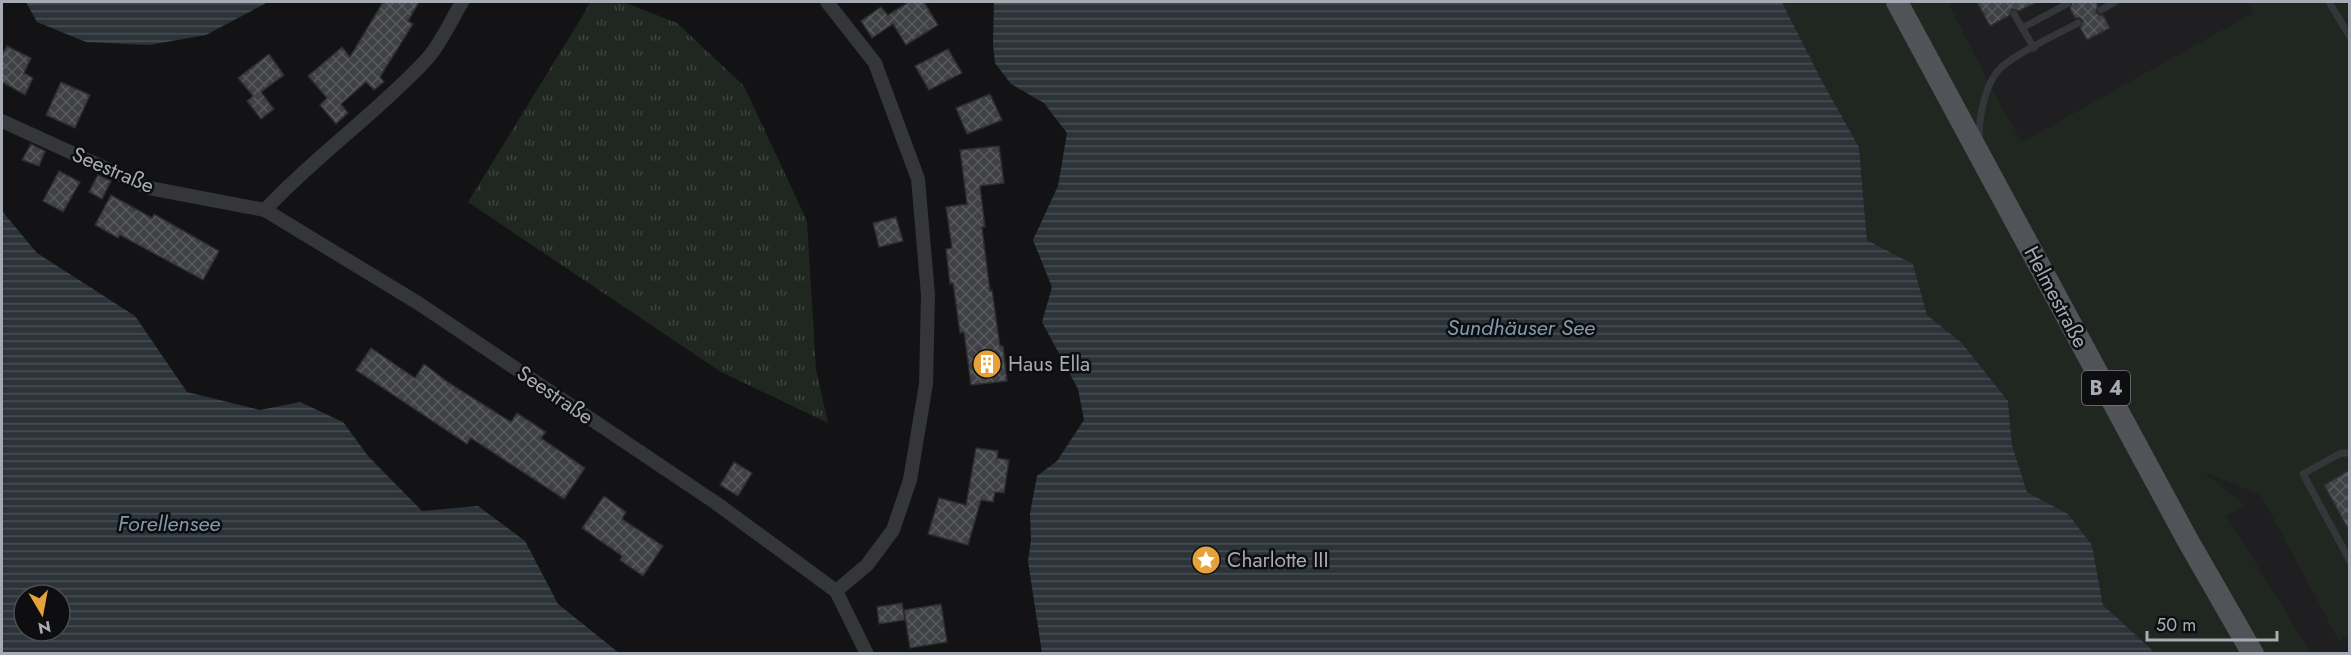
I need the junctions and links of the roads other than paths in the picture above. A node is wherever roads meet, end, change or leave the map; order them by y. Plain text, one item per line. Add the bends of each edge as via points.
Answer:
1 (462, 2) edge
2 (827, 2) edge
3 (1898, 2) edge
4 (2115, 2) edge
5 (2330, 2) edge
6 (2067, 4) dead end
7 (2101, 10) dead end
8 (2014, 14) dead end
9 (2078, 23) dead end
10 (2022, 28) junction
11 (2349, 37) edge
12 (2034, 48) junction
13 (2, 121) edge
14 (1979, 150) junction
15 (265, 210) junction
16 (2349, 453) edge
17 (2349, 561) edge
18 (836, 591) junction
19 (867, 654) edge
20 (2253, 654) edge

1 - 15 street via 428,58
2 - 18 street via 875,63 918,179 928,296 926,384 910,480 893,530 867,565
3 - 14 main road, Helmestraße / B 4
4 - 7 lane
5 - 11 lane
6 - 10 lane
8 - 10 lane
9 - 12 lane
10 - 12 lane
12 - 14 lane via 2002,66 1987,91 1979,121
13 - 15 street, Seestraße via 149,188
14 - 20 main road, Helmestraße / B 4 via 2187,539
15 - 18 street, Seestraße via 438,316 716,503
16 - 17 lane via 2340,453 2303,474
18 - 19 street, Seestraße

